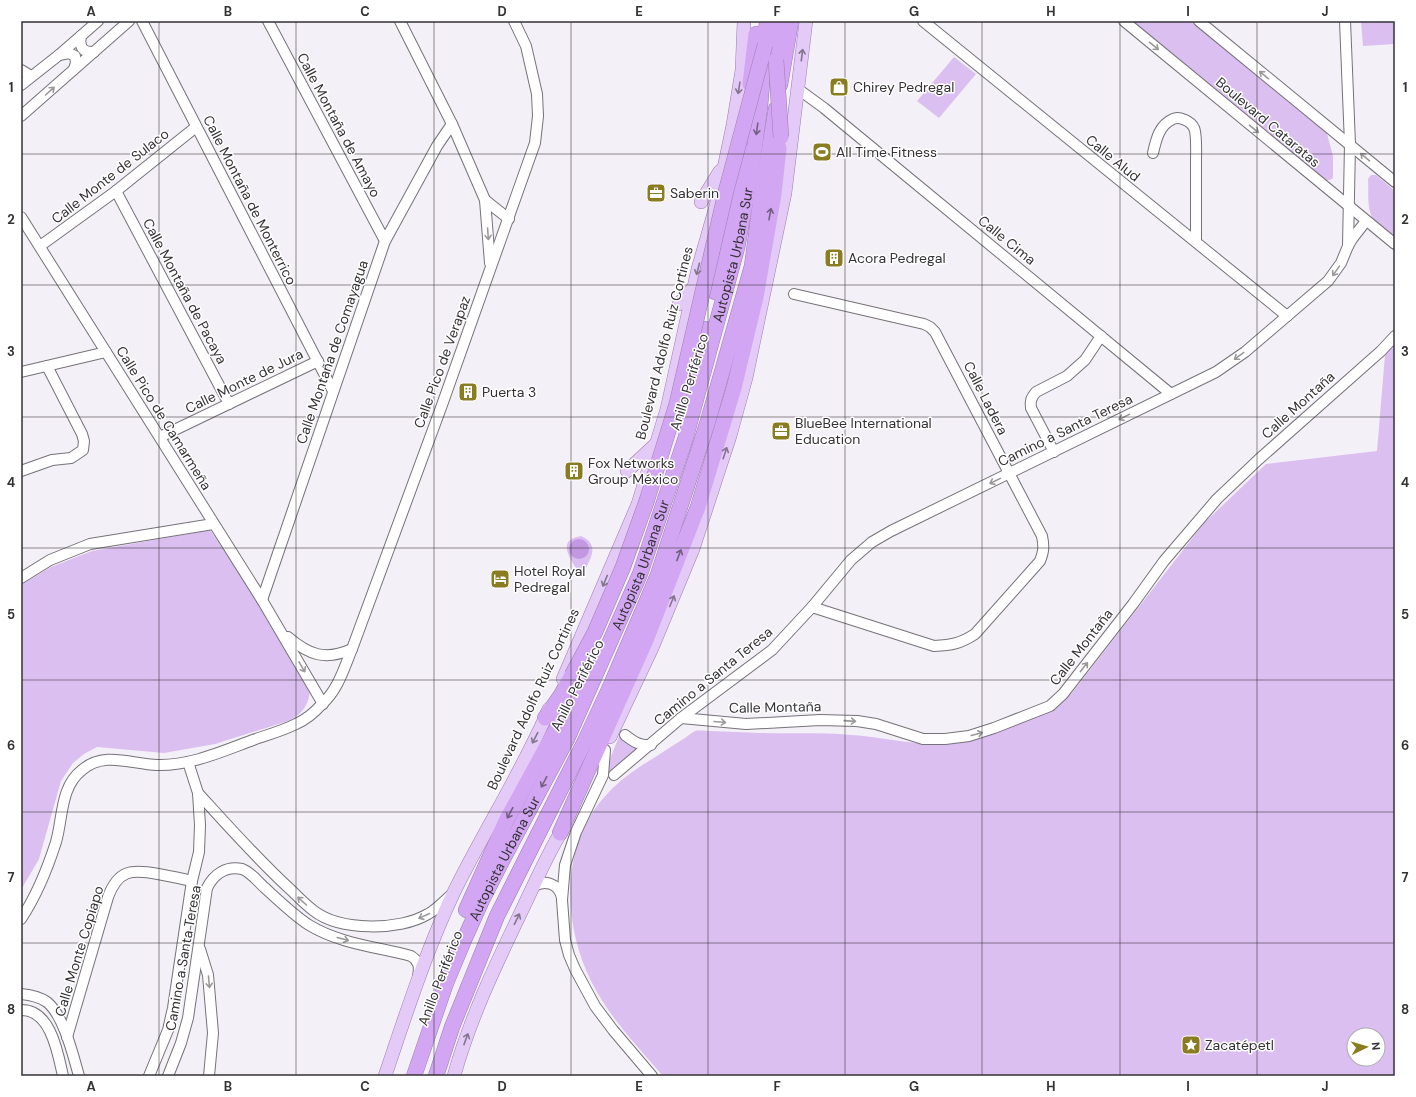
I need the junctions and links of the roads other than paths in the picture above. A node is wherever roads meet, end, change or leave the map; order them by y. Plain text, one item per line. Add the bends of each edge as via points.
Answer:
1 (98, 21) edge
2 (128, 21) edge
3 (142, 21) edge
4 (268, 21) edge
5 (400, 21) edge
6 (514, 21) edge
7 (738, 21) edge
8 (744, 21) edge
9 (758, 21) edge
10 (767, 21) edge
11 (780, 21) edge
12 (792, 21) edge
13 (806, 21) edge
14 (922, 21) edge
15 (1124, 21) edge
16 (1199, 21) edge
17 (1345, 21) edge
18 (81, 36) junction
19 (765, 45) junction
20 (94, 52) junction
21 (59, 55) junction
22 (776, 60) junction
23 (74, 69) junction
24 (21, 70) edge
25 (742, 70) junction
26 (31, 76) junction
27 (21, 85) edge
28 (798, 89) junction
29 (21, 116) edge
30 (452, 124) junction
31 (196, 127) junction
32 (1350, 144) junction
33 (1153, 152) dead end
34 (725, 163) junction
35 (1395, 182) edge
36 (116, 191) junction
37 (485, 200) junction
38 (701, 202) dead end
39 (1349, 207) junction
40 (21, 217) edge
41 (509, 219) junction
42 (1366, 220) junction
43 (385, 242) junction
44 (1196, 242) junction
45 (1395, 244) edge
46 (40, 246) junction
47 (1348, 246) junction
48 (491, 268) junction
49 (694, 286) junction
50 (794, 294) dead end
51 (679, 304) dead end
52 (1287, 316) junction
53 (1101, 336) junction
54 (1395, 336) edge
55 (106, 352) junction
56 (318, 361) junction
57 (47, 366) junction
58 (21, 372) edge
59 (333, 391) junction
60 (1171, 394) junction
61 (229, 404) junction
62 (160, 437) junction
63 (656, 443) junction
64 (1054, 452) junction
65 (21, 471) edge
66 (627, 471) dead end
67 (1009, 474) junction
68 (638, 504) junction
69 (213, 524) junction
70 (21, 578) edge
71 (262, 600) junction
72 (812, 607) junction
73 (283, 633) junction
74 (599, 646) junction
75 (352, 649) junction
76 (323, 704) junction
77 (545, 718) junction
78 (681, 718) junction
79 (626, 735) dead end
80 (651, 745) junction
81 (604, 750) junction
82 (188, 762) junction
83 (614, 776) dead end
84 (198, 793) junction
85 (560, 833) junction
86 (278, 878) junction
87 (192, 881) junction
88 (533, 887) junction
89 (265, 888) junction
90 (454, 892) junction
91 (562, 900) junction
92 (21, 919) edge
93 (199, 945) junction
94 (418, 978) junction
95 (21, 994) edge
96 (21, 1010) edge
97 (67, 1037) junction
98 (63, 1076) edge
99 (79, 1076) edge
100 (150, 1076) edge
101 (168, 1076) edge
102 (209, 1076) edge
103 (384, 1076) edge
104 (404, 1076) edge
105 (414, 1076) edge
106 (428, 1076) edge
107 (436, 1076) edge
108 (454, 1076) edge
109 (652, 1076) edge

1 - 18 street
2 - 20 street
3 - 31 street, Calle Montaña de Monterrico
4 - 43 street, Calle Montaña de Amayo
5 - 30 street
6 - 41 street, Calle Pico de Verapaz via 526,46 537,94 538,116 535,143
7 - 25 main road
8 - 25 main road, Boulevard Adolfo Ruiz Cortines
9 - 74 highway, Anillo Periférico via 736,199 714,298 661,475
10 - 19 highway, Autopista Urbana Sur
11 - 22 highway, Autopista Urbana Sur
12 - 107 highway, Anillo Periférico via 752,266 708,421 658,575 585,741 497,916 452,1027
28 -> 13 main road
14 - 44 street, Calle Alud
15 -> 39 street, Boulevard Cataratas
32 -> 16 street
17 - 32 street, Camino a Santa Teresa
18 - 20 street via 81,47
18 - 21 street
19 - 77 highway, bridge via 726,191 677,402 646,500 623,567 595,632 561,696
19 -> 105 highway, Autopista Urbana Sur, bridge via 760,107 737,248 685,440 640,574 567,739 482,900 446,983
20 - 23 street
21 - 23 street via 69,53 75,56
21 - 26 street
85 -> 22 highway, bridge via 646,640 695,514 734,388 756,297 781,137
22 - 106 highway, Autopista Urbana Sur, bridge via 764,155 743,271 691,454 647,583 554,789 488,915 453,1002
29 -> 23 street
24 - 26 street
25 -> 34 main road, Boulevard Adolfo Ruiz Cortines
26 - 27 street
28 - 53 street, Calle Cima
81 -> 28 main road via 652,648 693,549 730,436 746,378 784,201
30 - 37 street
30 - 43 street, Calle Montaña de Comayagua via 437,146
31 - 36 street, Calle Monte de Sulaco
31 - 56 street, Calle Montaña de Monterrico
35 -> 32 street
32 - 39 street, Camino a Santa Teresa
33 - 44 street via 1162,128 1173,119 1181,119 1194,128
34 - 38 main road
34 -> 49 main road, Boulevard Adolfo Ruiz Cortines
36 - 46 street, Calle Monte de Sulaco
36 - 61 street, Calle Montaña de Pacaya
37 - 41 street
37 -> 48 street
39 - 42 street, Boulevard Cataratas
39 - 47 street, Camino a Santa Teresa
40 - 46 street, Calle Pico de Camarmeña
41 - 48 street, Calle Pico de Verapaz
42 - 45 street, Boulevard Cataratas
42 - 47 street
43 - 59 street, Calle Montaña de Comayagua
44 - 52 street, Calle Alud
46 - 55 street, Calle Pico de Camarmeña
47 -> 52 street, Camino a Santa Teresa via 1341,263 1328,281
48 - 75 street, Calle Pico de Verapaz
49 - 51 main road
49 - 63 main road, Boulevard Adolfo Ruiz Cortines via 667,409
50 - 67 street, Calle Ladera via 930,327 938,336
52 -> 60 street, Camino a Santa Teresa via 1230,363
53 - 60 street, Calle Cima
53 - 64 street via 1085,360 1067,376 1032,396 1031,408
78 -> 54 street, Calle Montaña via 746,724 857,721 876,724 923,739 945,739 982,733 1050,706 1063,694 1164,561 1208,509 1253,464
55 - 57 street
55 - 62 street, Calle Pico de Camarmeña
56 - 59 street, Calle Montaña de Monterrico
56 - 61 street, Calle Monte de Jura
57 - 58 street
57 - 65 street via 82,434 83,450 71,458 52,460
59 - 71 street, Calle Montaña de Comayagua
60 -> 64 street, Camino a Santa Teresa
61 - 62 street, Calle Monte de Jura
62 - 69 street, Calle Pico de Camarmeña
63 - 66 main road
63 - 68 main road, Boulevard Adolfo Ruiz Cortines
64 - 67 street, Camino a Santa Teresa
67 -> 72 street, Camino a Santa Teresa via 872,542 851,560
67 - 72 street, Calle Ladera via 1042,536 1044,552 1040,561 975,634 962,642 934,646
68 - 74 highway
68 -> 77 main road, Boulevard Adolfo Ruiz Cortines
69 - 70 street via 90,544 50,560
69 - 71 street, Calle Pico de Camarmeña
71 - 73 street, Calle Pico de Camarmeña
72 - 78 street, Camino a Santa Teresa via 772,650
73 - 75 street, Calle Pico de Camarmeña via 314,654 333,655
73 -> 76 street, Calle Pico de Camarmeña
74 -> 104 highway, Anillo Periférico via 503,828 460,924 428,1005
75 - 76 street, Calle Pico de Verapaz via 340,678
76 - 82 street, Calle Pico de Verapaz via 296,724
77 -> 90 main road, Boulevard Adolfo Ruiz Cortines
78 - 80 street, Camino a Santa Teresa
79 - 80 street via 639,744
80 - 83 street, Camino a Santa Teresa
81 - 85 main road via 580,802
81 - 91 street via 603,775 568,854 563,876
82 - 84 street, Camino a Santa Teresa
82 - 92 street, Calle Pico de Verapaz via 157,765 105,759 82,770 72,780 66,793 51,857
84 - 86 street, Camino a Santa Teresa
84 - 87 street, Camino a Santa Teresa via 199,852
85 - 88 main road
86 - 89 street
90 -> 86 street, Camino a Santa Teresa via 428,914 407,923 380,926 350,925 314,912
87 - 97 street, Calle Monte Copiapo via 136,871 126,874 117,881 108,897
87 - 100 street, Camino a Santa Teresa via 173,1008 168,1030
88 - 91 street via 541,883 551,884 560,892
108 -> 88 main road via 482,998
89 - 93 street, Camino a Santa Teresa via 247,871 241,869 228,869 218,874 207,888
89 -> 94 street, Camino a Santa Teresa via 320,931 333,937 411,956 418,962
90 - 94 main road, Boulevard Adolfo Ruiz Cortines
91 - 109 street via 565,940 575,969 604,1019
93 - 101 street, Camino a Santa Teresa via 185,1030
93 -> 102 street via 208,975 213,1033
94 - 103 main road, Boulevard Adolfo Ruiz Cortines
95 - 97 street via 33,995 47,1002 57,1013
96 - 98 street via 35,1013 48,1027
97 - 99 street

